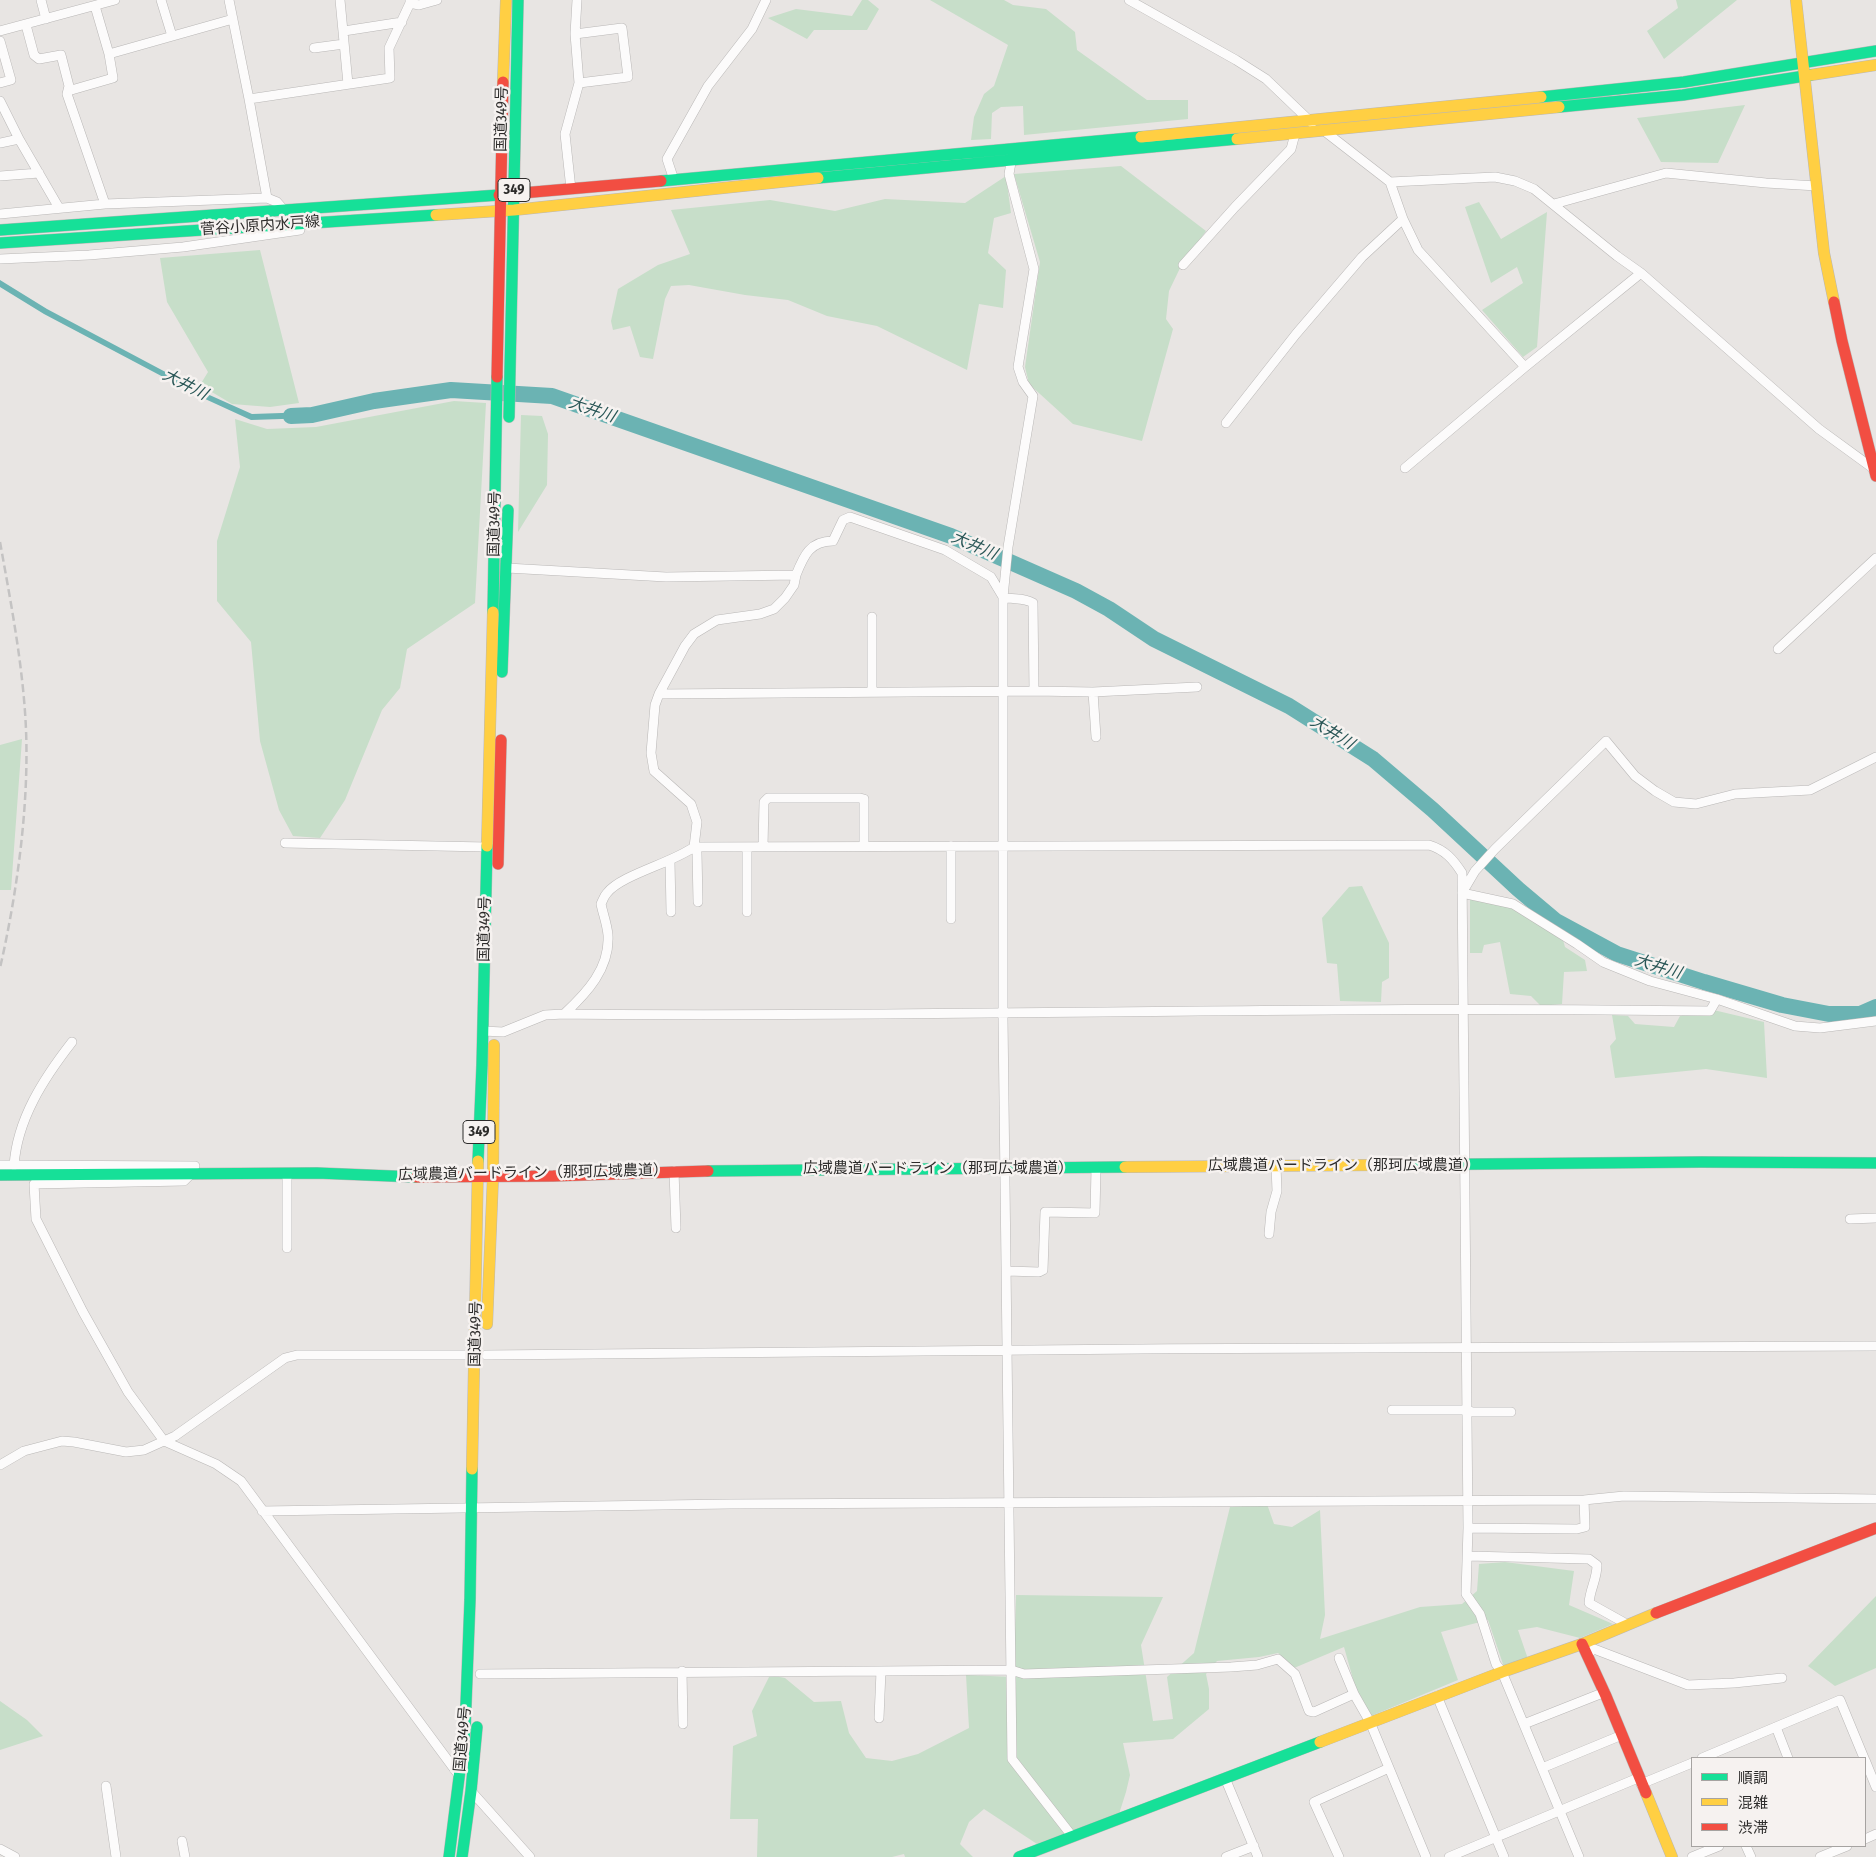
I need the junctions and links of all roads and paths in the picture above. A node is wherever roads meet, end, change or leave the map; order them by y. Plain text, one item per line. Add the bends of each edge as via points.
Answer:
1 (41, 0) edge
2 (115, 0) edge
3 (161, 0) edge
4 (229, 0) edge
5 (340, 0) edge
6 (437, 0) edge
7 (506, 0) edge
8 (518, 0) edge
9 (577, 0) edge
10 (766, 0) edge
11 (1129, 0) edge
12 (1796, 0) edge
13 (410, 2) edge
14 (95, 6) junction
15 (46, 19) junction
16 (233, 19) junction
17 (402, 22) junction
18 (26, 25) junction
19 (344, 31) junction
20 (0, 32) edge
21 (575, 34) junction
22 (172, 36) junction
23 (0, 41) edge
24 (344, 44) junction
25 (314, 48) dead end
26 (1876, 51) edge
27 (109, 54) junction
28 (1803, 64) junction
29 (1876, 65) edge
30 (1804, 78) junction
31 (0, 83) edge
32 (579, 83) junction
33 (348, 84) junction
34 (68, 91) junction
35 (249, 99) junction
36 (0, 101) edge
37 (1310, 121) junction
38 (1324, 131) junction
39 (1295, 134) junction
40 (19, 139) junction
41 (0, 143) edge
42 (1015, 148) junction
43 (1011, 160) junction
44 (39, 173) junction
45 (0, 176) edge
46 (674, 180) junction
47 (1390, 182) junction
48 (1817, 186) junction
49 (571, 190) junction
50 (514, 194) junction
51 (500, 195) junction
52 (267, 198) junction
53 (105, 204) junction
54 (1554, 204) junction
55 (59, 208) junction
56 (284, 210) junction
57 (514, 210) junction
58 (500, 211) junction
59 (0, 214) edge
60 (1402, 219) junction
61 (329, 222) junction
62 (2, 230) edge
63 (2, 244) edge
64 (0, 259) edge
65 (1183, 265) dead end
66 (1642, 273) junction
67 (1525, 367) junction
68 (1226, 423) dead end
69 (509, 426) dead end
70 (1405, 468) dead end
71 (1875, 472) edge
72 (508, 501) dead end
73 (1876, 558) edge
74 (507, 568) junction
75 (796, 574) junction
76 (1003, 597) junction
77 (872, 617) dead end
78 (1778, 649) dead end
79 (1197, 687) dead end
80 (872, 691) junction
81 (1034, 691) junction
82 (1003, 692) junction
83 (1093, 692) junction
84 (659, 694) junction
85 (1096, 737) dead end
86 (1876, 758) edge
87 (285, 844) dead end
88 (864, 846) junction
89 (951, 846) junction
90 (1003, 846) junction
91 (486, 847) junction
92 (694, 847) junction
93 (747, 847) junction
94 (764, 847) junction
95 (670, 861) junction
96 (498, 878) dead end
97 (1462, 893) junction
98 (698, 902) dead end
99 (671, 912) dead end
100 (747, 912) dead end
101 (951, 919) dead end
102 (1717, 999) junction
103 (1463, 1008) junction
104 (564, 1014) junction
105 (1004, 1014) junction
106 (1876, 1020) edge
107 (491, 1028) junction
108 (72, 1042) dead end
109 (1876, 1163) edge
110 (0, 1165) edge
111 (1465, 1165) junction
112 (14, 1166) junction
113 (1276, 1166) junction
114 (1006, 1168) junction
115 (1096, 1168) junction
116 (194, 1169) junction
117 (674, 1171) junction
118 (287, 1173) junction
119 (0, 1175) edge
120 (477, 1176) junction
121 (493, 1176) junction
122 (1876, 1218) edge
123 (1850, 1219) dead end
124 (676, 1228) dead end
125 (1269, 1234) dead end
126 (287, 1248) dead end
127 (1007, 1271) junction
128 (1876, 1346) edge
129 (1466, 1347) junction
130 (1008, 1349) junction
131 (484, 1351) junction
132 (1392, 1410) dead end
133 (1466, 1410) junction
134 (1511, 1412) dead end
135 (164, 1441) junction
136 (0, 1465) edge
137 (1876, 1499) edge
138 (1584, 1500) junction
139 (1468, 1501) junction
140 (1009, 1503) junction
141 (481, 1509) junction
142 (262, 1511) junction
143 (1468, 1528) junction
144 (1876, 1528) edge
145 (1468, 1556) junction
146 (1624, 1625) junction
147 (1584, 1649) junction
148 (1339, 1658) dead end
149 (1011, 1670) junction
150 (682, 1671) junction
151 (881, 1671) junction
152 (1502, 1672) junction
153 (480, 1674) dead end
154 (1782, 1678) dead end
155 (1605, 1692) junction
156 (1354, 1694) junction
157 (1437, 1696) junction
158 (478, 1712) dead end
159 (879, 1718) dead end
160 (1370, 1722) junction
161 (683, 1724) dead end
162 (1524, 1724) junction
163 (1776, 1728) junction
164 (1622, 1735) junction
165 (1707, 1757) edge
166 (1788, 1757) edge
167 (1863, 1757) edge
168 (1691, 1762) edge
169 (1866, 1764) edge
170 (1389, 1768) junction
171 (1542, 1768) junction
172 (459, 1776) junction
173 (1225, 1778) junction
174 (1640, 1781) junction
175 (106, 1786) dead end
176 (1876, 1787) edge
177 (471, 1791) junction
178 (1560, 1811) junction
179 (1072, 1836) junction
180 (1496, 1838) junction
181 (182, 1841) dead end
182 (1254, 1846) junction
183 (1717, 1847) edge
184 (1845, 1847) edge
185 (0, 1849) edge
186 (1825, 1853) edge
187 (525, 1855) edge
188 (15, 1857) edge
189 (116, 1857) edge
190 (185, 1857) edge
191 (449, 1857) edge
192 (462, 1857) edge
193 (1019, 1857) edge
194 (1226, 1857) edge
195 (1258, 1857) edge
196 (1339, 1857) edge
197 (1426, 1857) edge
198 (1449, 1857) edge
199 (1504, 1857) edge
200 (1579, 1857) edge
201 (1672, 1857) edge
202 (1692, 1857) edge

1 - 15 street
2 - 14 street
3 - 22 street
4 - 16 street
5 - 19 street
6 - 13 street via 419,4
7 - 51 main road, 国道349号 / 349
8 - 50 main road, 国道349号 / 349
9 - 21 street
10 - 46 street via 752,29 708,86 667,159
11 - 37 street via 1266,80
12 - 28 main road
13 - 17 street
14 - 15 street
14 - 27 street
15 - 18 street
16 - 22 street
16 - 35 street
17 - 19 street
17 - 33 street via 389,48 390,78
18 - 20 street
18 - 34 street via 34,55 39,59 60,55
19 - 24 street
21 - 32 street
21 - 32 street via 622,28 628,77
22 - 27 street
23 - 31 street via 12,80
24 - 25 street
24 - 33 street
26 - 28 main road, 菅谷小原内水戸線
27 - 34 street via 113,78
28 - 30 main road
28 - 37 main road, 菅谷小原内水戸線 via 1684,82
29 - 30 main road, 菅谷小原内水戸線
30 - 38 main road, 菅谷小原内水戸線 via 1683,95
30 - 48 main road
32 - 49 street via 566,134
33 - 35 street
34 - 53 street
35 - 52 street
36 - 40 street
37 - 38 street
37 - 42 main road, 菅谷小原内水戸線
38 - 39 main road, 菅谷小原内水戸線
38 - 47 street
39 - 43 main road, 菅谷小原内水戸線
39 - 65 street via 1291,149
40 - 41 street
40 - 44 street
42 - 43 street
42 - 46 main road, 菅谷小原内水戸線
43 - 57 main road, 菅谷小原内水戸線
43 - 76 street via 1009,174 1034,269 1018,367 1033,396
44 - 45 street
44 - 55 street
46 - 49 main road, 菅谷小原内水戸線
47 - 54 street via 1495,178 1515,181 1534,189
47 - 60 street
48 - 54 street via 1666,172
48 - 71 main road via 1824,253
49 - 50 main road, 菅谷小原内水戸線
50 - 51 main road, 菅谷小原内水戸線
50 - 57 main road, 国道349号 / 349
51 - 56 main road, 菅谷小原内水戸線
51 - 58 main road, 国道349号 / 349
52 - 53 street
52 - 56 street
53 - 55 street
54 - 66 street
55 - 59 street
56 - 62 main road, 菅谷小原内水戸線
57 - 58 main road, 菅谷小原内水戸線
57 - 69 main road, 国道349号 / 349
58 - 61 main road, 菅谷小原内水戸線
58 - 91 main road, 国道349号 / 349
60 - 67 street via 1418,250
60 - 68 street via 1362,257
61 - 63 main road, 菅谷小原内水戸線
61 - 64 street via 307,229 183,247
66 - 67 street
66 - 71 street via 1819,429
67 - 70 street
72 - 74 main road, 国道349号
73 - 78 street
74 - 75 street via 666,577
74 - 96 main road, 国道349号
75 - 76 street via 812,547 822,541 833,541 843,520 850,517 945,550 990,577
75 - 84 street via 794,585 774,609 716,620 694,634
76 - 81 street via 1033,603
76 - 82 street
77 - 80 street
79 - 83 street
80 - 82 street
80 - 84 street
81 - 82 street
81 - 83 street
82 - 90 street
83 - 85 street
84 - 92 street via 655,705 651,754 654,771 691,804 697,822
86 - 97 street via 1810,790 1736,794 1696,804 1674,802 1646,785 1606,741 1475,870
87 - 91 street
88 - 89 street
88 - 94 street
88 - 94 street via 864,799 768,798 764,802
89 - 90 street
89 - 101 street
90 - 97 street via 1429,845 1441,849 1462,872
90 - 105 street
91 - 107 main road, 国道349号 / 349
92 - 93 street
92 - 95 street
92 - 98 street via 697,853
93 - 94 street
93 - 100 street
95 - 99 street
95 - 104 street via 626,879 607,892 601,904 608,947 597,979
97 - 102 street via 1513,904 1602,962
97 - 103 street
102 - 103 street via 1710,1011
102 - 106 street via 1795,1026 1820,1028
103 - 105 street
103 - 111 street
104 - 105 street
104 - 107 street via 545,1015 503,1032
105 - 114 street
107 - 120 main road, 国道349号 / 349
107 - 121 main road, 国道349号 / 349
108 - 112 street via 30,1106 22,1126
109 - 111 main road, 広域農道バードライン（那珂広域農道）
110 - 112 street
111 - 113 main road, 広域農道バードライン（那珂広域農道）
111 - 129 street
112 - 116 street
113 - 115 main road, 広域農道バードライン（那珂広域農道）
113 - 125 street via 1277,1191
114 - 115 main road, 広域農道バードライン（那珂広域農道）
114 - 117 main road, 広域農道バードライン（那珂広域農道）
114 - 127 street
115 - 127 street via 1095,1213 1045,1212 1043,1270
116 - 118 main road, 広域農道バードライン（那珂広域農道）
116 - 119 main road, 広域農道バードライン（那珂広域農道） via 166,1174
116 - 135 street via 184,1181 34,1184 36,1219 128,1392
117 - 121 main road, 広域農道バードライン（那珂広域農道）
117 - 124 street
118 - 120 main road, 広域農道バードライン（那珂広域農道）
118 - 126 street
120 - 121 main road, 広域農道バードライン（那珂広域農道）
120 - 131 main road, 国道349号 / 349
121 - 131 main road, 国道349号 / 349
122 - 123 street
127 - 130 street
128 - 129 street
129 - 130 street
129 - 133 street
130 - 131 street
130 - 140 street
131 - 135 street via 297,1355 285,1358 221,1405
131 - 141 main road, 国道349号 / 349
132 - 133 street
133 - 134 street
133 - 139 street
135 - 136 street via 144,1450 126,1452 62,1441 24,1451
135 - 142 street via 216,1464 241,1481
137 - 138 street via 1624,1496
138 - 139 street
138 - 143 street via 1585,1527 1577,1529
139 - 140 street
139 - 143 street
140 - 141 street
140 - 149 street
141 - 142 street
141 - 172 main road, 国道349号 / 349
142 - 172 street
143 - 145 street
144 - 146 main road
145 - 146 street via 1589,1559 1597,1565 1597,1576 1588,1603
145 - 152 street via 1466,1594 1480,1614 1496,1664
146 - 147 main road
147 - 152 main road
147 - 154 street via 1594,1649 1688,1685
147 - 155 main road
148 - 156 street
149 - 151 street
149 - 156 street via 1024,1674 1257,1665 1278,1659 1295,1674 1309,1712
149 - 179 street via 1012,1759
150 - 151 street
150 - 153 street
150 - 161 street
151 - 159 street
152 - 157 main road
152 - 162 street
155 - 162 street
155 - 164 main road
156 - 160 street
157 - 160 main road
157 - 180 street
158 - 177 main road, 国道349号
160 - 170 street
160 - 173 main road
162 - 171 street
163 - 165 street
163 - 166 street
163 - 167 street via 1840,1700
164 - 171 street
164 - 174 main road
168 - 174 street
169 - 176 street
170 - 196 street via 1314,1802
170 - 197 street
171 - 178 street
172 - 177 street
172 - 191 main road, 国道349号 / 349
173 - 179 main road
173 - 182 street
174 - 178 street
174 - 201 main road
175 - 189 street
177 - 187 street
177 - 192 main road, 国道349号
178 - 180 street
178 - 200 street
179 - 193 main road
180 - 198 street
180 - 199 street
181 - 190 street
182 - 194 street
182 - 195 street
183 - 202 street
184 - 186 street
185 - 188 street

